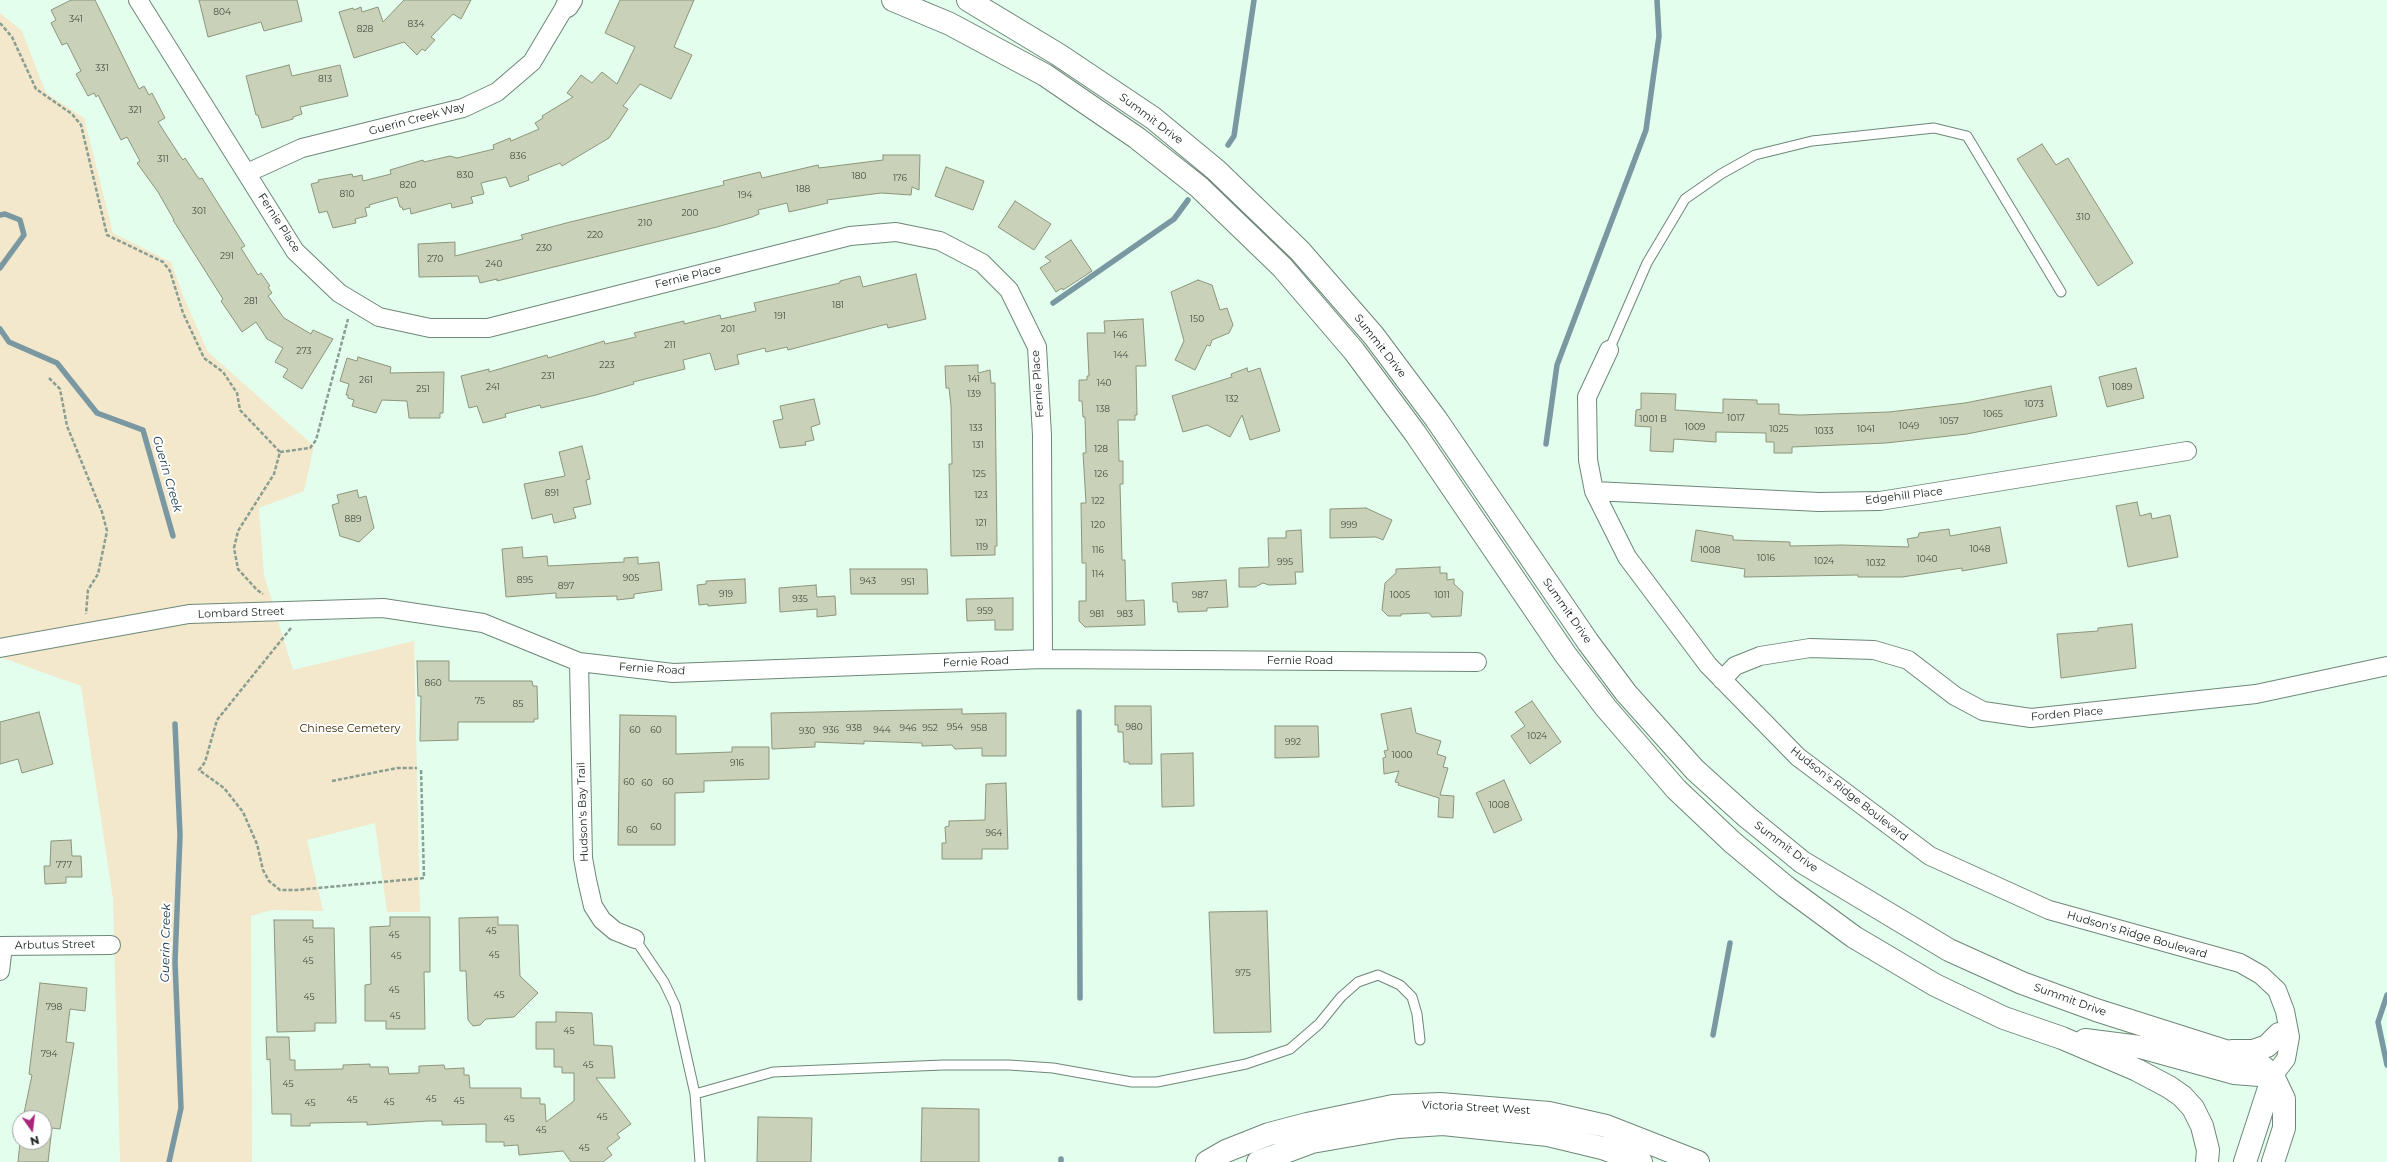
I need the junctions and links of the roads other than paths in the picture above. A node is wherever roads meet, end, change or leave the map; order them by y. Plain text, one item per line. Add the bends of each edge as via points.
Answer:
1 (138, 0) edge
2 (893, 0) edge
3 (968, 0) edge
4 (568, 1) edge
5 (247, 173) junction
6 (2061, 292) dead end
7 (1610, 350) joint
8 (2187, 451) dead end
9 (1594, 491) junction
10 (483, 623) joint
11 (0, 648) edge
12 (1043, 659) junction
13 (579, 662) junction
14 (1476, 662) dead end
15 (2387, 666) edge
16 (1722, 680) junction
17 (636, 939) joint
18 (110, 944) dead end
19 (1, 946) edge
20 (0, 971) edge
21 (2285, 1010) junction
22 (2279, 1034) junction
23 (2062, 1038) junction
24 (1420, 1040) dead end
25 (2225, 1052) junction
26 (2273, 1076) junction
27 (695, 1094) junction
28 (700, 1162) edge
29 (1208, 1162) edge
30 (1258, 1162) edge
31 (1641, 1162) edge
32 (1698, 1162) edge
33 (2207, 1162) edge
34 (2245, 1162) edge
35 (2273, 1162) edge

1 - 5 street, Fernie Place
2 - 23 main road via 950,24 1045,75 1131,133 1199,187 1282,267 1354,351 1411,426 1565,654 1606,708 1676,789 1732,842 1786,887 1854,937 1936,985 2004,1018
3 - 25 main road, Summit Drive via 1059,55 1153,118 1216,170 1300,251 1374,336 1436,419 1588,642 1626,693 1695,770 1747,817 1802,862 1949,950 2022,982 2096,1010
4 - 5 street, Guerin Creek Way via 532,62 497,92 463,108 302,148
5 - 12 street, Fernie Place via 295,251 339,293 379,317 430,328 488,328 850,236 896,232 940,241 982,263 1009,290 1037,347 1042,435
6 - 7 lane via 1967,136 1934,128 1812,141 1755,155 1721,174 1685,199 1647,263
7 - 9 street, Hudson's Ridge Boulevard via 1587,397 1588,460
8 - 9 street, Edgehill Place via 1880,501 1819,502
9 - 16 street, Hudson's Ridge Boulevard via 1627,557
10 - 11 street, Lombard Street via 383,608 189,614
10 - 13 street, Fernie Road
12 - 13 street, Fernie Road via 673,673
12 - 14 street, Fernie Road
13 - 17 street, Hudson's Bay Trail via 583,858 587,880 593,906 602,920 615,931
15 - 16 street, Forden Place via 2256,694 2032,718 1984,711 1956,696 1908,660 1874,650 1810,648 1760,656 1735,666
16 - 21 street, Hudson's Ridge Boulevard via 1798,757 1930,856 2049,910 2240,963 2261,974 2277,990
17 - 27 lane via 664,982 675,1005
18 - 19 street, Arbutus Street
19 - 20 street
21 - 22 street
21 - 26 street, Hudson's Ridge Boulevard via 2290,1036 2286,1059
22 - 25 main road via 2267,1046 2253,1051
22 - 26 street
23 - 26 main road via 2140,1047 2234,1073
23 - 33 main road via 2137,1070 2182,1096 2202,1126 2208,1150
24 - 27 lane via 1412,998 1400,985 1378,975 1358,982 1340,998 1319,1024 1290,1050 1246,1064 1157,1082 1132,1082 1046,1068 1009,1065 943,1065 773,1072
25 - 26 main road, Summit Drive via 2249,1060
26 - 34 main road
26 - 35 main road via 2284,1099 2286,1114
27 - 28 lane
29 - 32 main road, Victoria Street West via 1269,1134 1307,1124 1393,1106 1440,1104 1549,1113 1606,1126
30 - 31 main road, Victoria Street West via 1312,1142 1398,1127 1443,1124 1548,1135 1602,1148

